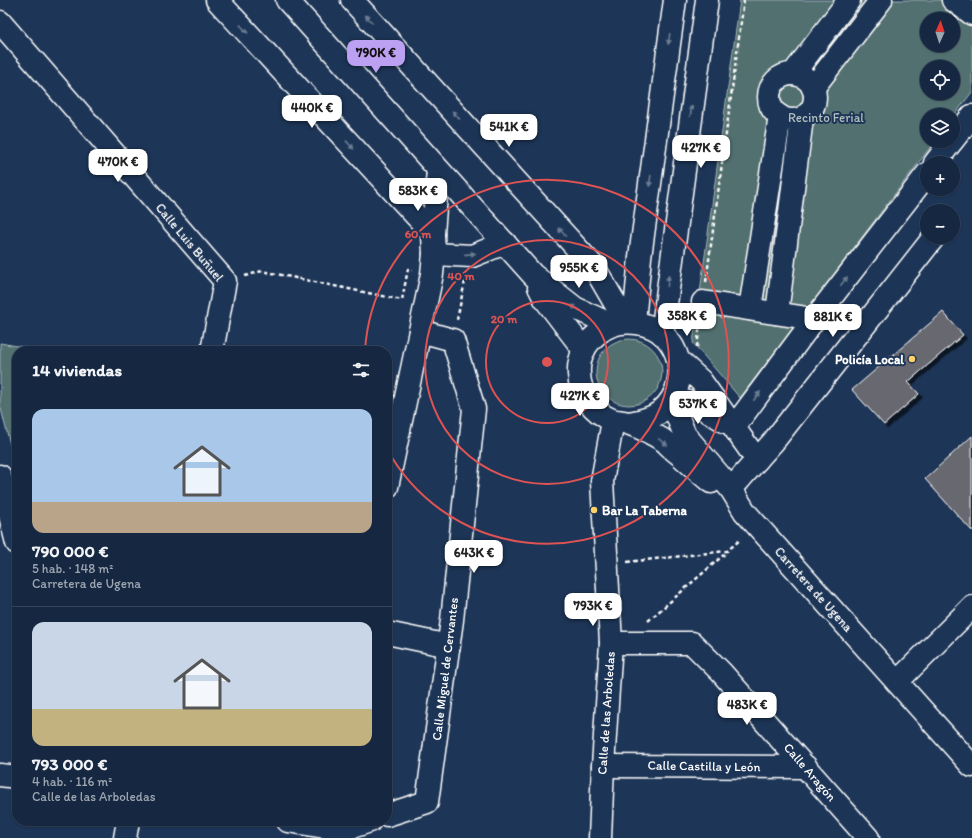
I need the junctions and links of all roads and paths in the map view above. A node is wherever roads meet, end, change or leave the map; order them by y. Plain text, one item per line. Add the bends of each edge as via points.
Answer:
1 (217, 0) edge
2 (287, 0) edge
3 (352, 0) edge
4 (675, 0) edge
5 (707, 0) edge
6 (744, 0) edge
7 (849, 0) edge
8 (881, 0) edge
9 (954, 0) edge
10 (972, 14) edge
11 (0, 22) edge
12 (792, 74) junction
13 (813, 88) junction
14 (780, 116) junction
15 (972, 116) edge
16 (802, 118) junction
17 (960, 132) edge
18 (947, 148) edge
19 (941, 156) edge
20 (438, 170) junction
21 (920, 183) edge
22 (505, 243) junction
23 (929, 244) edge
24 (433, 254) junction
25 (533, 275) junction
26 (225, 281) junction
27 (703, 302) junction
28 (750, 309) junction
29 (777, 313) junction
30 (801, 317) dead end
31 (622, 323) junction
32 (420, 331) junction
33 (662, 334) junction
34 (453, 340) junction
35 (213, 346) edge
36 (584, 350) junction
37 (686, 367) junction
38 (672, 400) junction
39 (621, 422) junction
40 (734, 427) junction
41 (757, 460) junction
42 (392, 463) edge
43 (0, 476) edge
44 (731, 489) junction
45 (751, 519) junction
46 (12, 523) edge
47 (727, 552) junction
48 (606, 564) junction
49 (972, 608) edge
50 (392, 634) edge
51 (611, 643) junction
52 (635, 643) junction
53 (448, 646) junction
54 (897, 682) junction
55 (602, 766) junction
56 (972, 766) edge
57 (806, 767) junction
58 (0, 774) edge
59 (12, 776) edge
60 (392, 813) edge
61 (127, 826) edge
62 (355, 826) edge
63 (318, 828) edge
64 (125, 838) edge
65 (600, 838) edge
66 (868, 838) edge

1 -> 24 street
2 - 20 street
31 -> 3 street via 619,310 594,267
4 -> 31 street via 641,250
33 -> 5 street
6 - 27 path
7 - 12 street
8 - 13 street
9 - 10 street
11 - 26 street, Calle Luis Buñuel
12 - 13 street via 806,79
12 - 14 street via 778,79 770,91 771,105 774,112
13 - 16 street via 813,107 809,114
14 - 16 street via 787,120
14 - 28 street
15 - 17 street
16 - 29 street
18 - 19 street
20 - 22 street
20 - 24 street
40 -> 21 street
24 -> 22 street via 472,256
22 - 25 street
23 - 41 street
24 - 26 path via 408,269 402,300 262,271
24 - 32 street
24 - 34 path via 464,281
31 -> 25 street via 575,308
25 - 36 street via 545,299
26 - 35 street, Calle Luis Buñuel
27 - 28 street
27 - 37 path
28 - 29 street
29 - 30 street
31 - 33 street via 648,325
31 - 36 street via 600,331
32 - 34 street
32 - 42 street
33 - 37 street
34 - 53 street, Calle Miguel de Cervantes via 474,409
36 - 39 street via 579,366 580,384 586,400 598,412
37 - 38 street
37 - 40 street via 701,380
38 - 39 street via 660,413 646,420
38 - 40 street via 694,403
38 - 44 street, Carretera de Ugena via 685,435
39 -> 45 street via 663,440
39 - 48 street, Calle de las Arboledas via 602,481
40 - 41 street
41 - 44 street
43 - 46 street
44 - 45 street, Carretera de Ugena
45 - 47 path
45 - 54 street, Carretera de Ugena
47 - 48 path
47 - 52 path via 637,630
48 - 51 street, Calle de las Arboledas
49 - 54 street
50 - 53 street
51 - 52 street, Calle Aragón
51 - 55 street, Calle de las Arboledas
52 - 57 street, Calle Aragón via 692,643 722,672
53 - 60 street, Calle Miguel de Cervantes via 427,802
54 - 56 street, Carretera de Ugena
55 - 57 street, Calle Castilla y León
55 - 65 street, Calle de las Arboledas
57 - 66 street, Calle Aragón
58 - 59 street
61 - 64 street
62 - 63 street via 343,830

